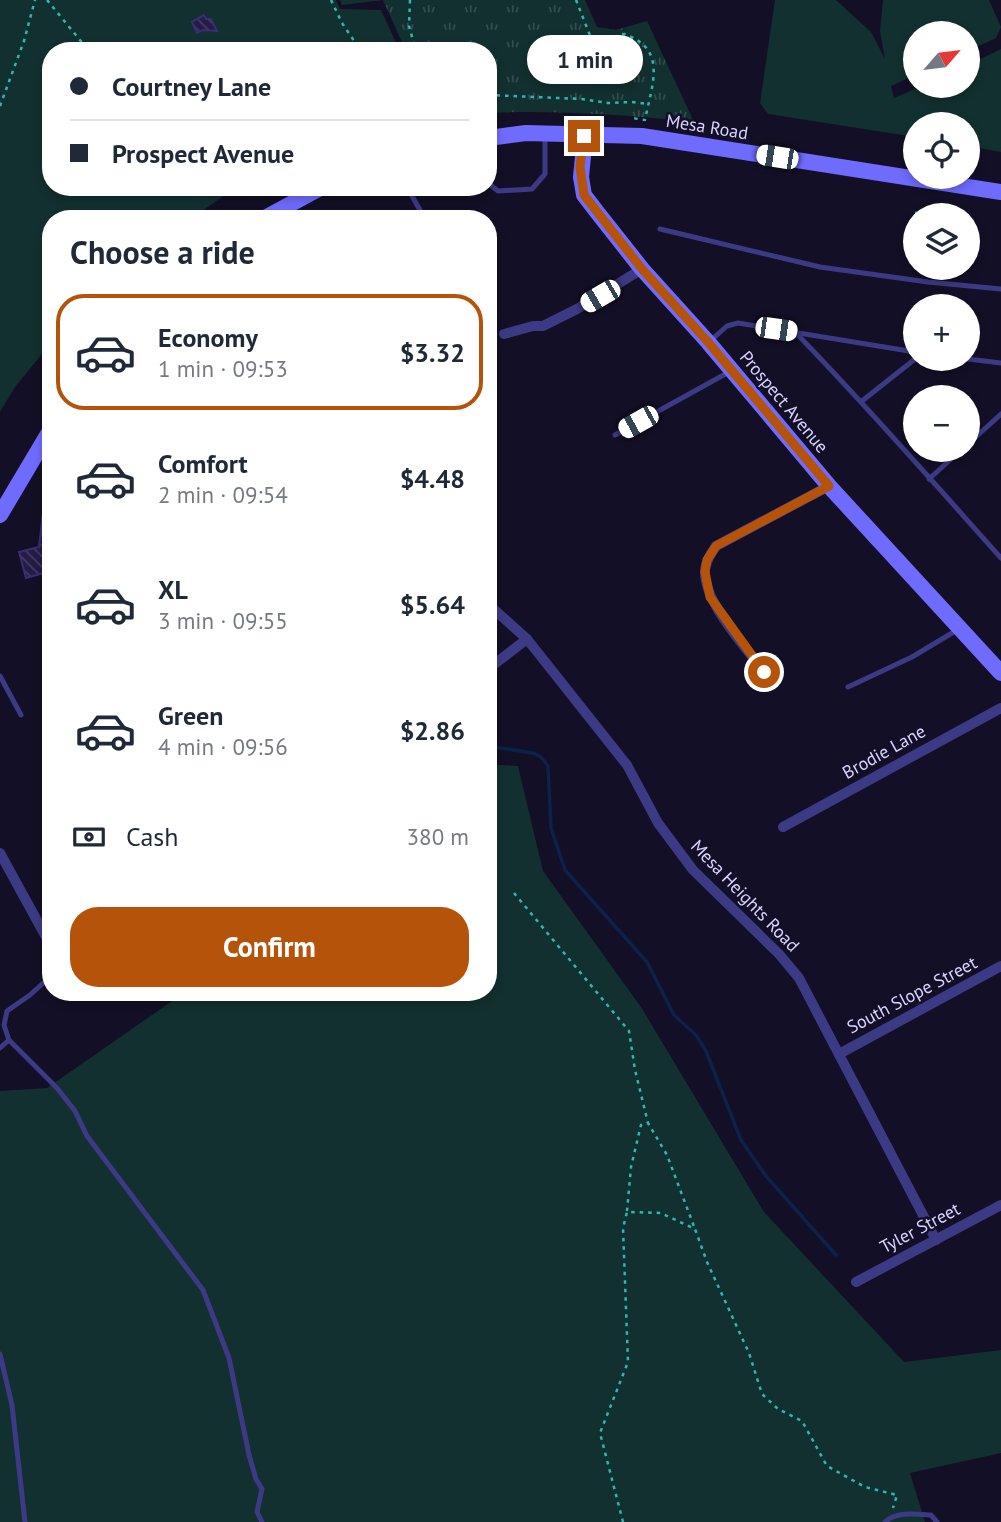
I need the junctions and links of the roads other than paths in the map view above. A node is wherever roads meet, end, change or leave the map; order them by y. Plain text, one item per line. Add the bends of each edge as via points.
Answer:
1 (545, 134) junction
2 (584, 136) junction
3 (497, 137) edge
4 (497, 190) edge
5 (1001, 191) edge
6 (305, 196) edge
7 (279, 210) edge
8 (660, 229) dead end
9 (642, 269) junction
10 (1001, 289) edge
11 (795, 331) junction
12 (504, 334) dead end
13 (708, 342) junction
14 (903, 350) edge
15 (980, 360) edge
16 (1001, 363) edge
17 (903, 369) edge
18 (731, 370) junction
19 (863, 401) junction
20 (1001, 414) edge
21 (980, 433) edge
22 (615, 435) dead end
23 (42, 444) edge
24 (948, 462) edge
25 (929, 479) junction
26 (829, 486) junction
27 (0, 515) edge
28 (1000, 553) edge
29 (497, 612) edge
30 (960, 628) junction
31 (527, 639) junction
32 (497, 662) edge
33 (764, 672) dead end
34 (1001, 673) edge
35 (0, 676) edge
36 (848, 687) dead end
37 (1001, 708) edge
38 (21, 715) dead end
39 (783, 827) dead end
40 (0, 853) edge
41 (42, 930) edge
42 (1001, 966) edge
43 (42, 984) edge
44 (9, 1040) junction
45 (0, 1048) edge
46 (839, 1054) junction
47 (1001, 1205) edge
48 (936, 1240) junction
49 (856, 1282) dead end
50 (0, 1354) edge
51 (887, 1520) edge
52 (24, 1522) edge
53 (261, 1522) edge
54 (937, 1522) edge

1 - 2 street, Mesa Road
1 - 3 street, Mesa Road
1 - 4 lane via 545,174 532,189
2 - 5 street, Mesa Road via 642,136
2 - 9 street, Prospect Avenue via 580,167 584,195
6 - 7 street
8 - 10 lane via 820,267
9 - 12 street via 543,326
9 - 13 street, Prospect Avenue
11 - 13 lane via 738,323
11 - 14 lane
11 - 19 lane
13 - 18 street, Prospect Avenue
15 - 16 lane
17 - 19 lane
18 - 22 lane
18 - 26 street, Prospect Avenue
19 - 25 lane
20 - 21 lane
23 - 27 street
24 - 25 lane
25 - 28 lane
26 - 30 street, Prospect Avenue
26 - 33 street via 716,546 707,560 710,597
29 - 31 street, Mesa Heights Road
30 - 34 street, Prospect Avenue
30 - 36 lane
31 - 32 street
31 - 46 street, Mesa Heights Road via 627,765 658,824 693,870 789,965
35 - 38 lane
37 - 39 street, Brodie Lane
40 - 41 street
42 - 46 street, South Slope Street
43 - 44 lane via 7,1011 4,1025
44 - 45 lane
44 - 53 lane via 75,1111 87,1136 203,1290 229,1358 249,1455 262,1489 257,1512
46 - 48 street, Mesa Heights Road
47 - 48 street, Tyler Street
48 - 49 street, Tyler Street
50 - 52 lane via 12,1405
51 - 54 lane via 911,1514 931,1515

